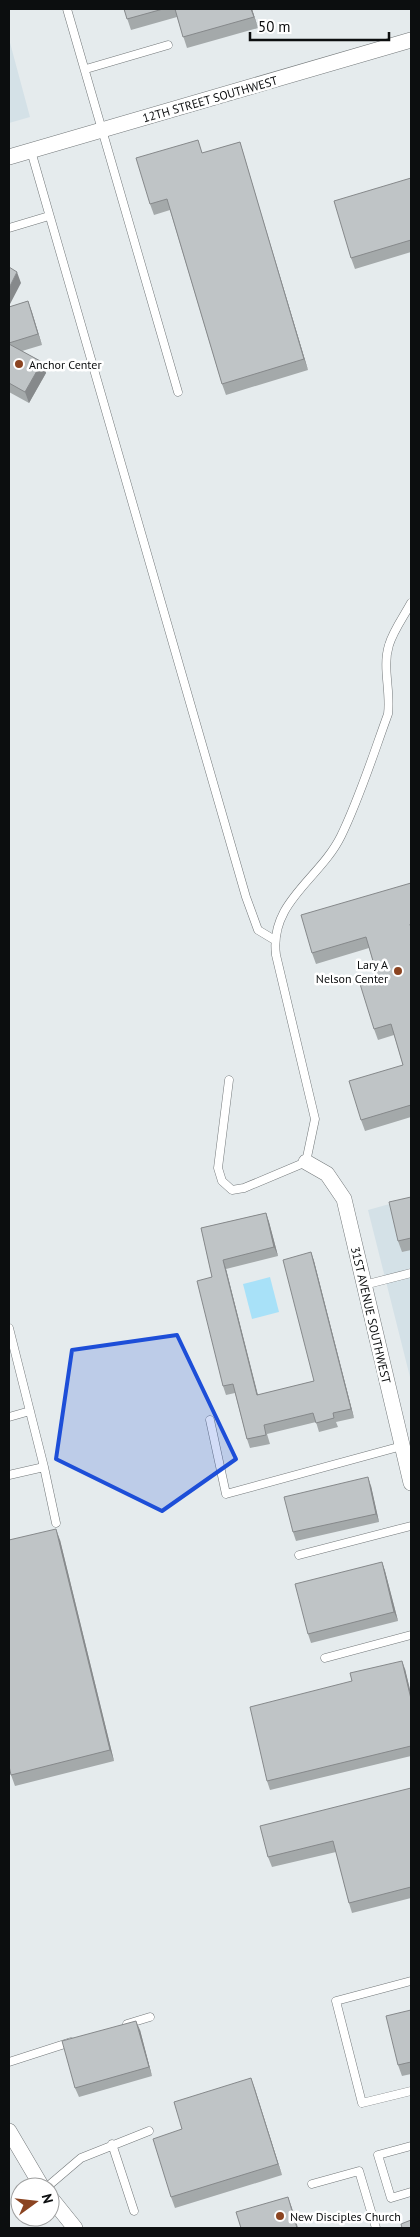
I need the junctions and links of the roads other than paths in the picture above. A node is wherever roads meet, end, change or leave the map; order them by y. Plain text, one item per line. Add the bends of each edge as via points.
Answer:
1 (68, 9) edge
2 (411, 40) edge
3 (168, 44) dead end
4 (86, 69) junction
5 (103, 130) junction
6 (31, 150) junction
7 (9, 157) edge
8 (49, 216) junction
9 (9, 228) edge
10 (178, 392) dead end
11 (411, 603) edge
12 (274, 939) junction
13 (229, 1080) dead end
14 (306, 1162) junction
15 (411, 1273) edge
16 (364, 1286) junction
17 (9, 1328) edge
18 (13, 1362) edge
19 (30, 1411) junction
20 (9, 1417) edge
21 (210, 1420) dead end
22 (402, 1446) junction
23 (44, 1467) junction
24 (9, 1475) edge
25 (411, 1483) edge
26 (56, 1523) dead end
27 (411, 1526) edge
28 (300, 1555) dead end
29 (411, 1635) edge
30 (326, 1658) dead end
31 (411, 1981) edge
32 (150, 2017) dead end
33 (122, 2026) edge
34 (84, 2038) edge
35 (9, 2062) edge
36 (411, 2091) edge
37 (9, 2131) edge
38 (148, 2131) dead end
39 (112, 2144) junction
40 (411, 2146) edge
41 (36, 2177) edge
42 (59, 2177) edge
43 (312, 2184) dead end
44 (411, 2192) edge
45 (60, 2209) edge
46 (134, 2211) dead end
47 (75, 2228) edge
48 (376, 2228) edge

1 - 4 lane
2 - 5 street, 12TH STREET SOUTHWEST
3 - 4 lane
4 - 5 lane
5 - 6 street, 12TH STREET SOUTHWEST
5 - 10 lane
6 - 7 street, 12TH STREET SOUTHWEST
6 - 8 lane
8 - 9 lane
8 - 12 lane via 246,897 258,930
11 - 12 lane via 389,644 388,714 353,810 332,852 280,916
12 - 14 lane via 315,1119
13 - 14 lane via 218,1168 222,1181 232,1190 244,1188
14 - 16 street, 31ST AVENUE SOUTHWEST via 327,1174 344,1199
15 - 16 lane
16 - 22 street, 31ST AVENUE SOUTHWEST
17 - 18 lane
18 - 19 lane
19 - 20 lane
19 - 23 lane
21 - 22 lane via 226,1494
22 - 25 street, 31ST AVENUE SOUTHWEST
23 - 24 lane
23 - 26 lane
27 - 28 lane
29 - 30 lane
31 - 36 lane via 336,2001 362,2103
32 - 33 lane
34 - 35 lane
37 - 41 street
38 - 39 lane
39 - 42 lane via 81,2158
39 - 46 lane
40 - 44 lane via 378,2155 391,2198
43 - 48 lane via 359,2171
45 - 47 street

